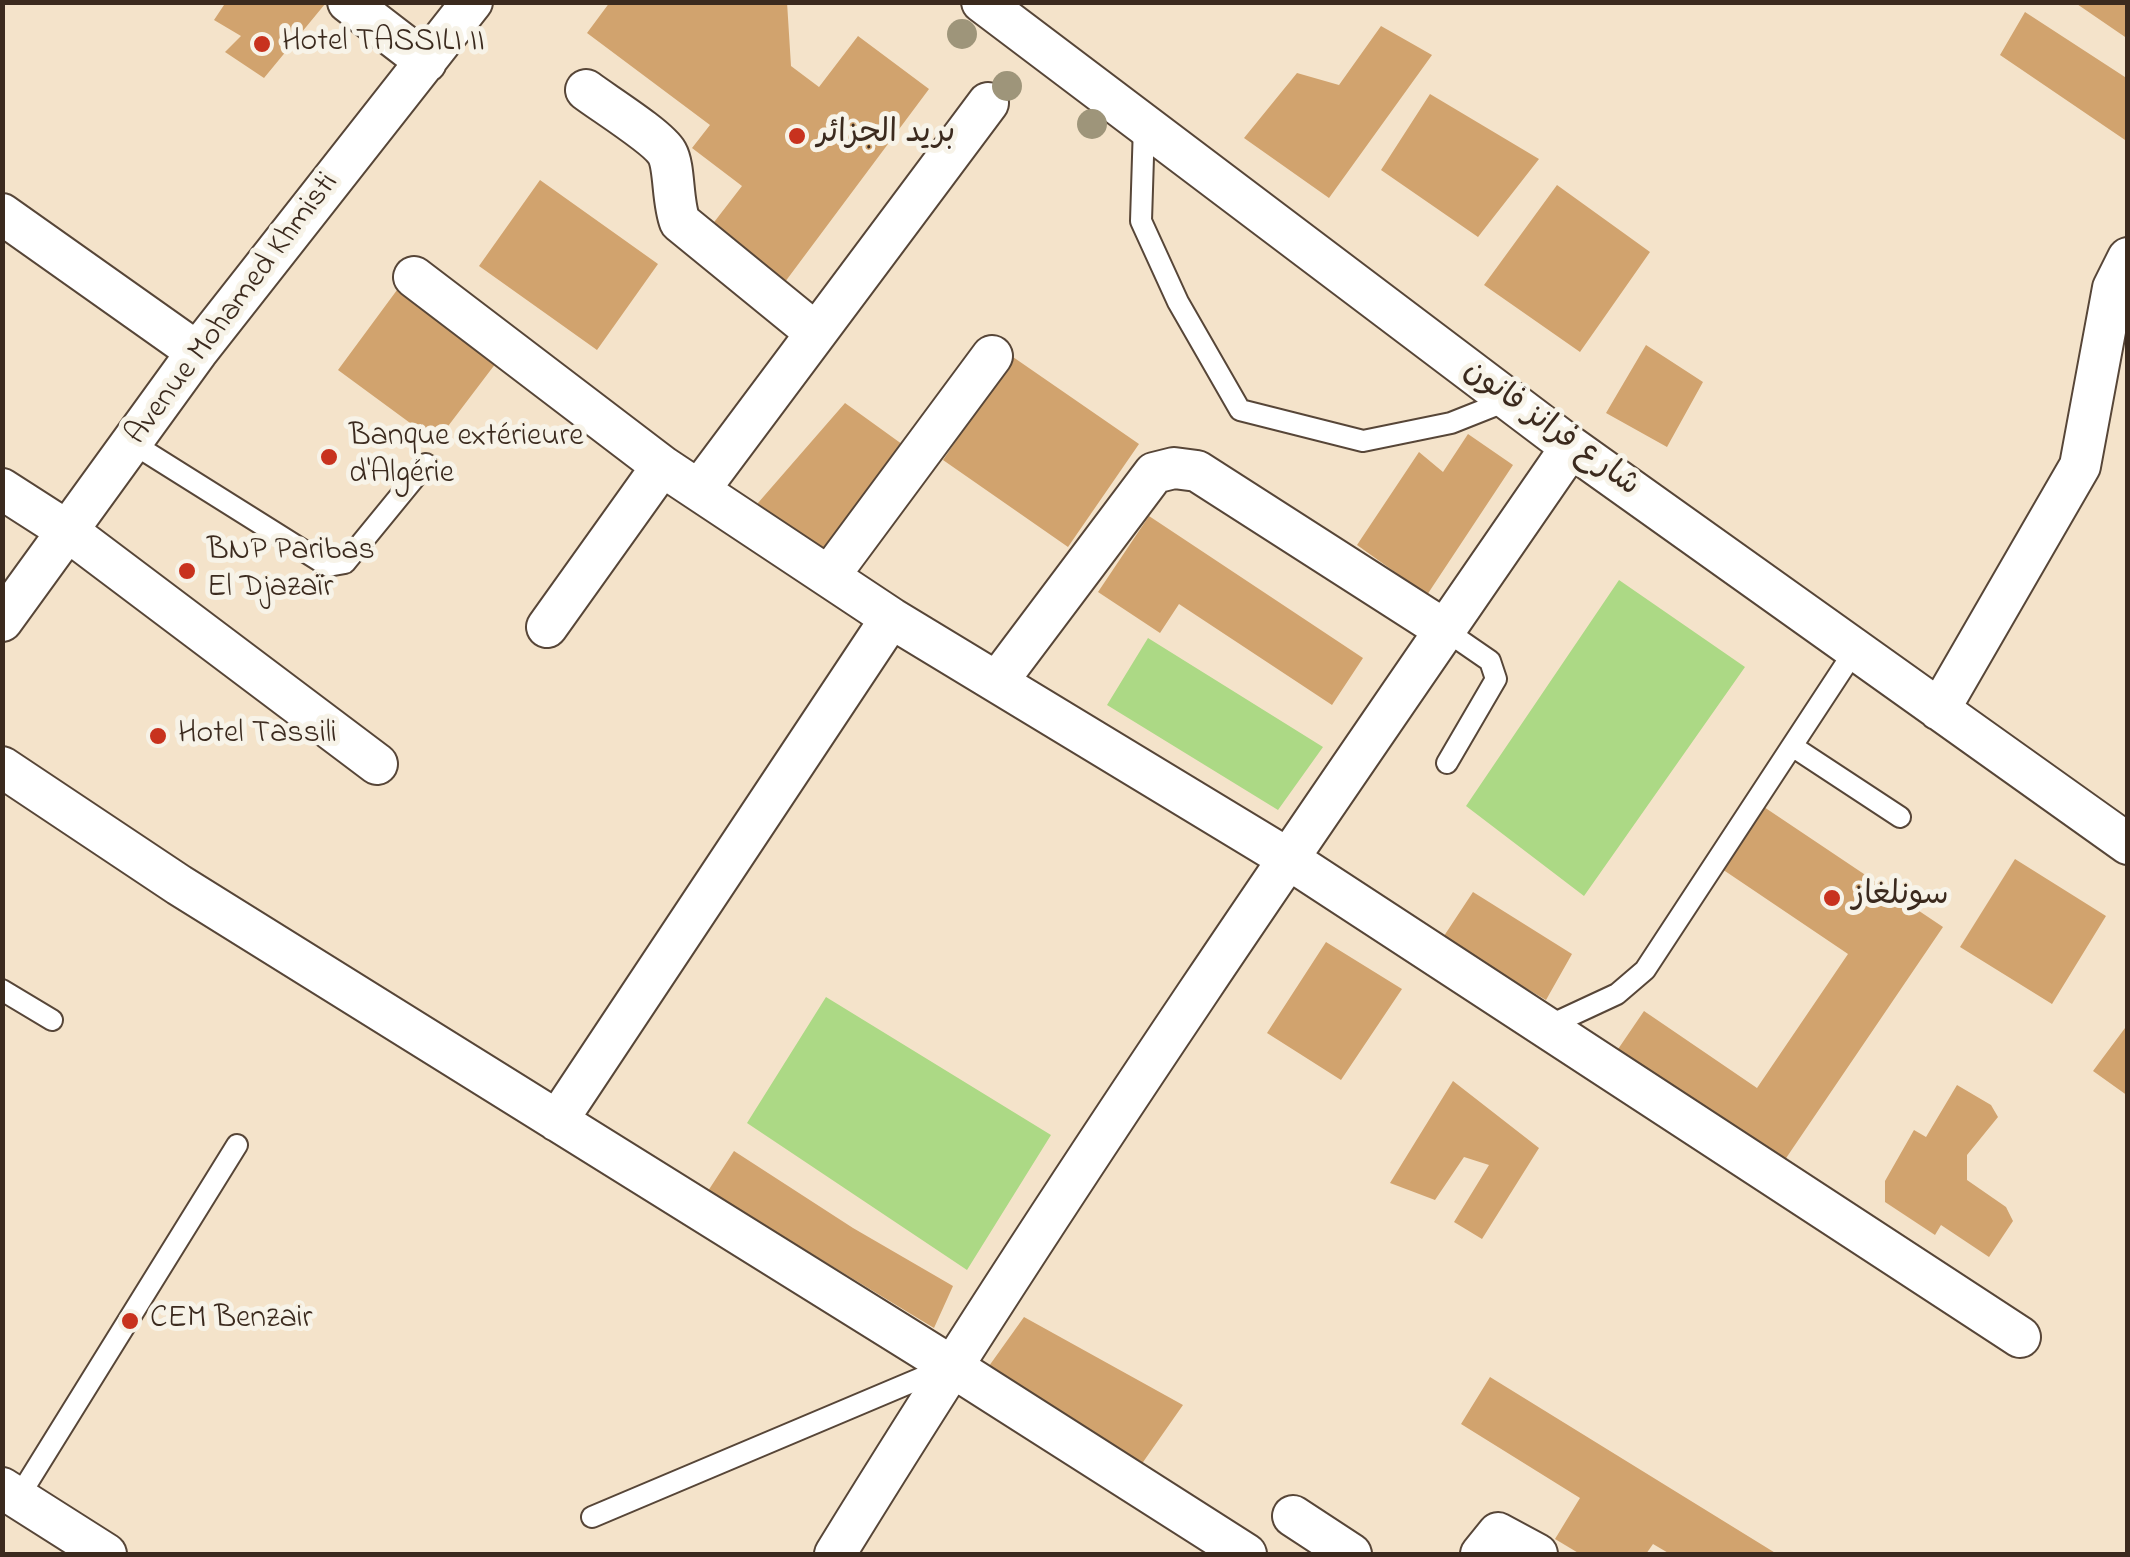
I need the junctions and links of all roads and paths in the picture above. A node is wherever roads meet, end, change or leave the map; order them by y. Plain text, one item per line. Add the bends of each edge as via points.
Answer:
1 (348, 2) edge
2 (472, 2) edge
3 (982, 2) edge
4 (426, 62) junction
5 (586, 90) dead end
6 (988, 103) dead end
7 (1144, 125) junction
8 (2, 214) edge
9 (2128, 258) edge
10 (414, 277) dead end
11 (816, 332) junction
12 (197, 352) junction
13 (992, 356) dead end
14 (1508, 400) junction
15 (132, 443) junction
16 (1571, 446) junction
17 (426, 464) dead end
18 (662, 466) junction
19 (2, 489) edge
20 (698, 490) junction
21 (70, 532) junction
22 (829, 576) junction
23 (891, 618) junction
24 (2, 622) edge
25 (548, 627) dead end
26 (1444, 630) junction
27 (1855, 650) junction
28 (997, 682) junction
29 (1939, 710) junction
30 (1792, 746) junction
31 (378, 764) dead end
32 (1446, 764) dead end
33 (2, 767) edge
34 (1900, 817) dead end
35 (2128, 844) edge
36 (1287, 858) junction
37 (2, 990) edge
38 (52, 1020) dead end
39 (1546, 1027) junction
40 (557, 1120) junction
41 (237, 1145) dead end
42 (2020, 1337) dead end
43 (951, 1366) junction
44 (10, 1493) edge
45 (1293, 1516) dead end
46 (592, 1517) dead end
47 (106, 1554) edge
48 (834, 1554) edge
49 (1246, 1554) edge
50 (1351, 1554) edge
51 (1481, 1554) edge
52 (1537, 1554) edge

1 - 4 street
2 - 4 street, Avenue Mohamed Khmisti
3 - 7 street, شارع فرانز فانون
4 - 12 street, Avenue Mohamed Khmisti
5 - 11 street via 668,154 680,222
6 - 11 street
7 - 14 street, شارع فرانز فانون
7 - 14 lane via 1140,221 1240,410 1363,440 1450,423
8 - 12 street
9 - 29 street via 2113,288 2080,466
10 - 18 street
11 - 20 street
12 - 15 street, Avenue Mohamed Khmisti
13 - 22 street
14 - 16 street, شارع فرانز فانون
15 - 17 lane via 328,566 345,563
15 - 21 street, Avenue Mohamed Khmisti
16 - 26 street
16 - 27 street, شارع فرانز فانون
18 - 20 street
18 - 25 street
19 - 21 street
20 - 22 street
21 - 24 street, Avenue Mohamed Khmisti
21 - 31 street
22 - 23 street
23 - 28 street
23 - 40 street
26 - 28 street via 1197,471 1174,468 1154,473
26 - 32 lane via 1490,661 1496,679
26 - 36 street
27 - 29 street, شارع فرانز فانون
27 - 30 lane
28 - 36 street
29 - 35 street, شارع فرانز فانون
30 - 34 lane
30 - 39 lane via 1645,970 1617,994
33 - 40 street
36 - 39 street
36 - 43 street
37 - 38 lane
39 - 42 street
40 - 43 street
41 - 44 lane
43 - 46 lane
43 - 48 street
43 - 49 street
44 - 47 street
45 - 50 street
51 - 52 street via 1498,1533

